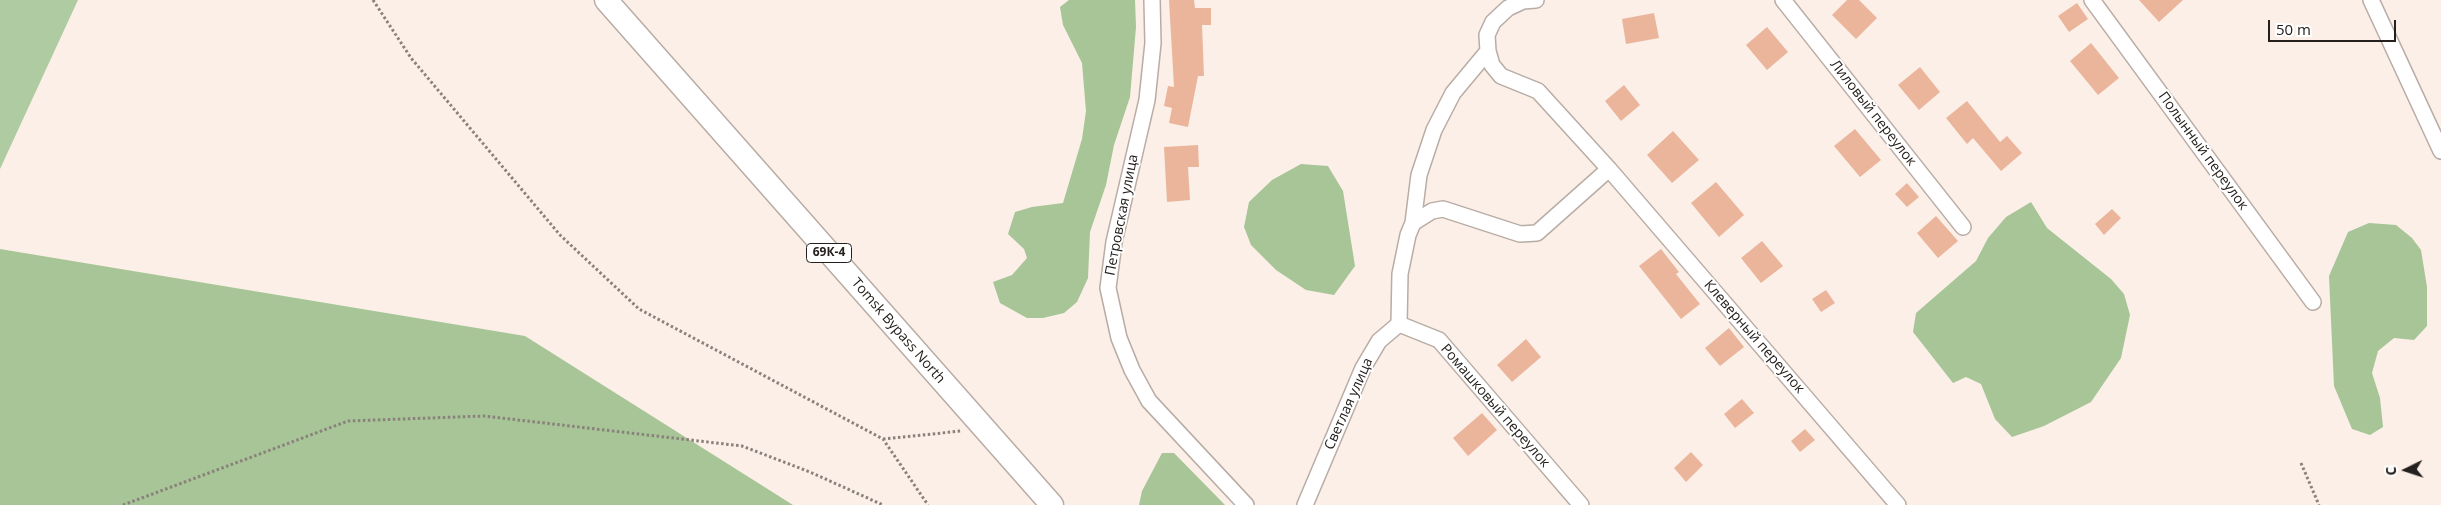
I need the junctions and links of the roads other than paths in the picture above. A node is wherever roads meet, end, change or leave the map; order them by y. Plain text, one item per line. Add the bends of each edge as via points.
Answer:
1 (606, 0) edge
2 (1152, 0) edge
3 (1536, 0) edge
4 (1783, 0) edge
5 (2092, 0) edge
6 (2371, 0) edge
7 (1488, 52) junction
8 (2441, 151) edge
9 (1609, 169) junction
10 (1413, 223) junction
11 (1963, 227) dead end
12 (2313, 302) dead end
13 (1399, 324) junction
14 (1052, 505) edge
15 (1246, 505) edge
16 (1305, 505) edge
17 (1581, 505) edge
18 (1898, 505) edge

1 - 14 main road, Tomsk Bypass North / 69К-4
2 - 15 street, Петровская улица via 1153,43 1147,100 1114,242 1108,288 1119,338 1149,401
3 - 7 street via 1523,1 1508,8 1493,22 1487,35
4 - 11 street, Лиловый переулок
5 - 12 street, Полынный переулок
6 - 8 street
7 - 9 street via 1501,76 1538,91
7 - 10 street via 1452,93 1434,130 1419,175
9 - 10 street via 1537,233 1520,234 1443,209 1432,211
9 - 18 street, Клеверный переулок
10 - 13 street via 1400,274
13 - 16 street, Светлая улица via 1378,341 1363,368
13 - 17 street, Ромашковый переулок via 1439,340

